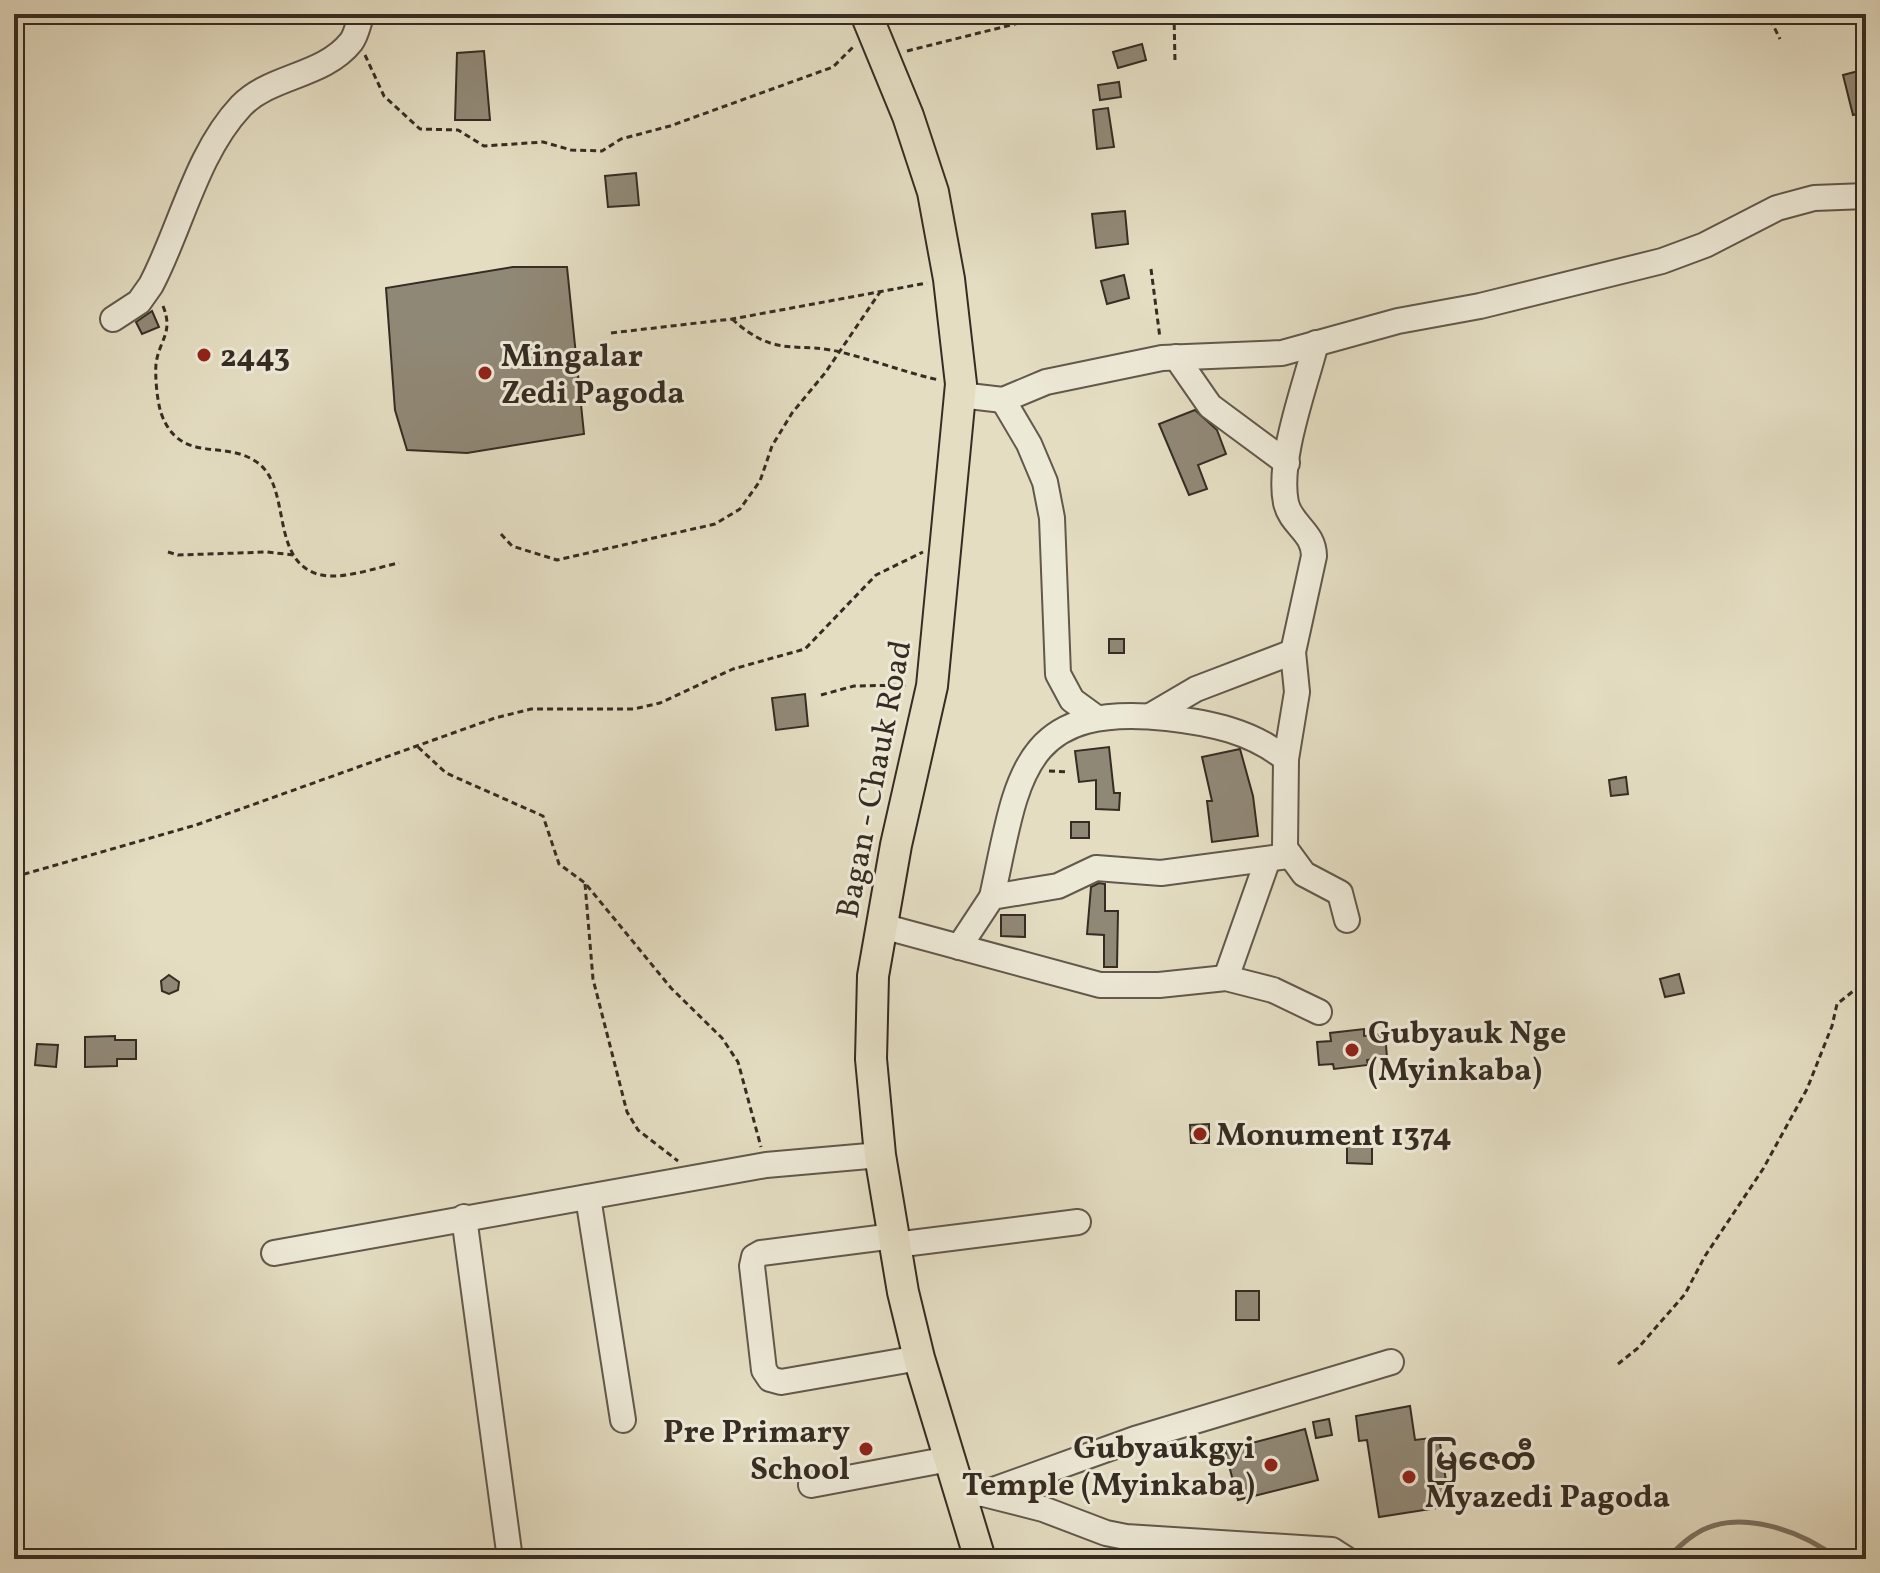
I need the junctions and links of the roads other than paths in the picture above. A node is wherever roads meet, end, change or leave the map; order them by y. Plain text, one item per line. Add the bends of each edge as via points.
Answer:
1 (358, 25) edge
2 (874, 33) edge
3 (1866, 196) edge
4 (113, 319) dead end
5 (1316, 343) junction
6 (1169, 357) junction
7 (960, 390) junction
8 (1003, 400) junction
9 (1287, 463) junction
10 (1293, 652) junction
11 (1094, 716) junction
12 (1150, 716) junction
13 (1286, 759) junction
14 (1278, 858) junction
15 (992, 897) junction
16 (1347, 920) dead end
17 (882, 926) junction
18 (959, 947) junction
19 (1226, 978) junction
20 (1319, 1012) dead end
21 (880, 1155) junction
22 (588, 1197) junction
23 (464, 1217) junction
24 (1078, 1222) dead end
25 (895, 1240) junction
26 (274, 1253) dead end
27 (919, 1358) junction
28 (1391, 1362) dead end
29 (623, 1420) dead end
30 (949, 1459) junction
31 (811, 1485) dead end
32 (970, 1491) junction
33 (510, 1559) edge
34 (980, 1559) edge
35 (1346, 1559) edge

1 - 4 street via 324,63 249,99 230,120 151,285 139,302
2 - 7 main road, Bagan - Chauk Road via 933,192 949,279
3 - 5 street via 1814,198 1777,208 1662,261
5 - 6 street via 1282,353
5 - 9 street
6 - 8 street via 1046,382
6 - 9 street via 1210,406
7 - 8 street
7 - 17 main road, Bagan - Chauk Road via 932,686
8 - 11 street via 1045,482 1052,518 1058,674 1072,700
9 - 10 street via 1286,504 1314,548
10 - 12 street via 1196,689
10 - 13 street via 1296,712
11 - 12 street
11 - 15 street via 1066,727 1038,749 1016,787
12 - 13 street via 1243,732
13 - 14 street via 1284,834
14 - 15 street via 1161,873 1096,868 1058,886
14 - 16 street via 1340,893
14 - 19 street
15 - 18 street
17 - 18 street
17 - 21 main road, Bagan - Chauk Road via 873,976 871,1059
18 - 19 street via 1100,985
19 - 20 street via 1273,990
21 - 22 street via 766,1165
21 - 25 main road, Bagan - Chauk Road
22 - 23 street
22 - 29 street
23 - 26 street
23 - 33 street
24 - 25 street
25 - 27 main road, Bagan - Chauk Road
25 - 27 street via 754,1257 764,1370 781,1382
27 - 30 main road, Bagan - Chauk Road
28 - 32 street
30 - 31 street
30 - 32 main road, Bagan - Chauk Road
32 - 34 main road, Bagan - Chauk Road
32 - 35 street via 1116,1535 1332,1550

